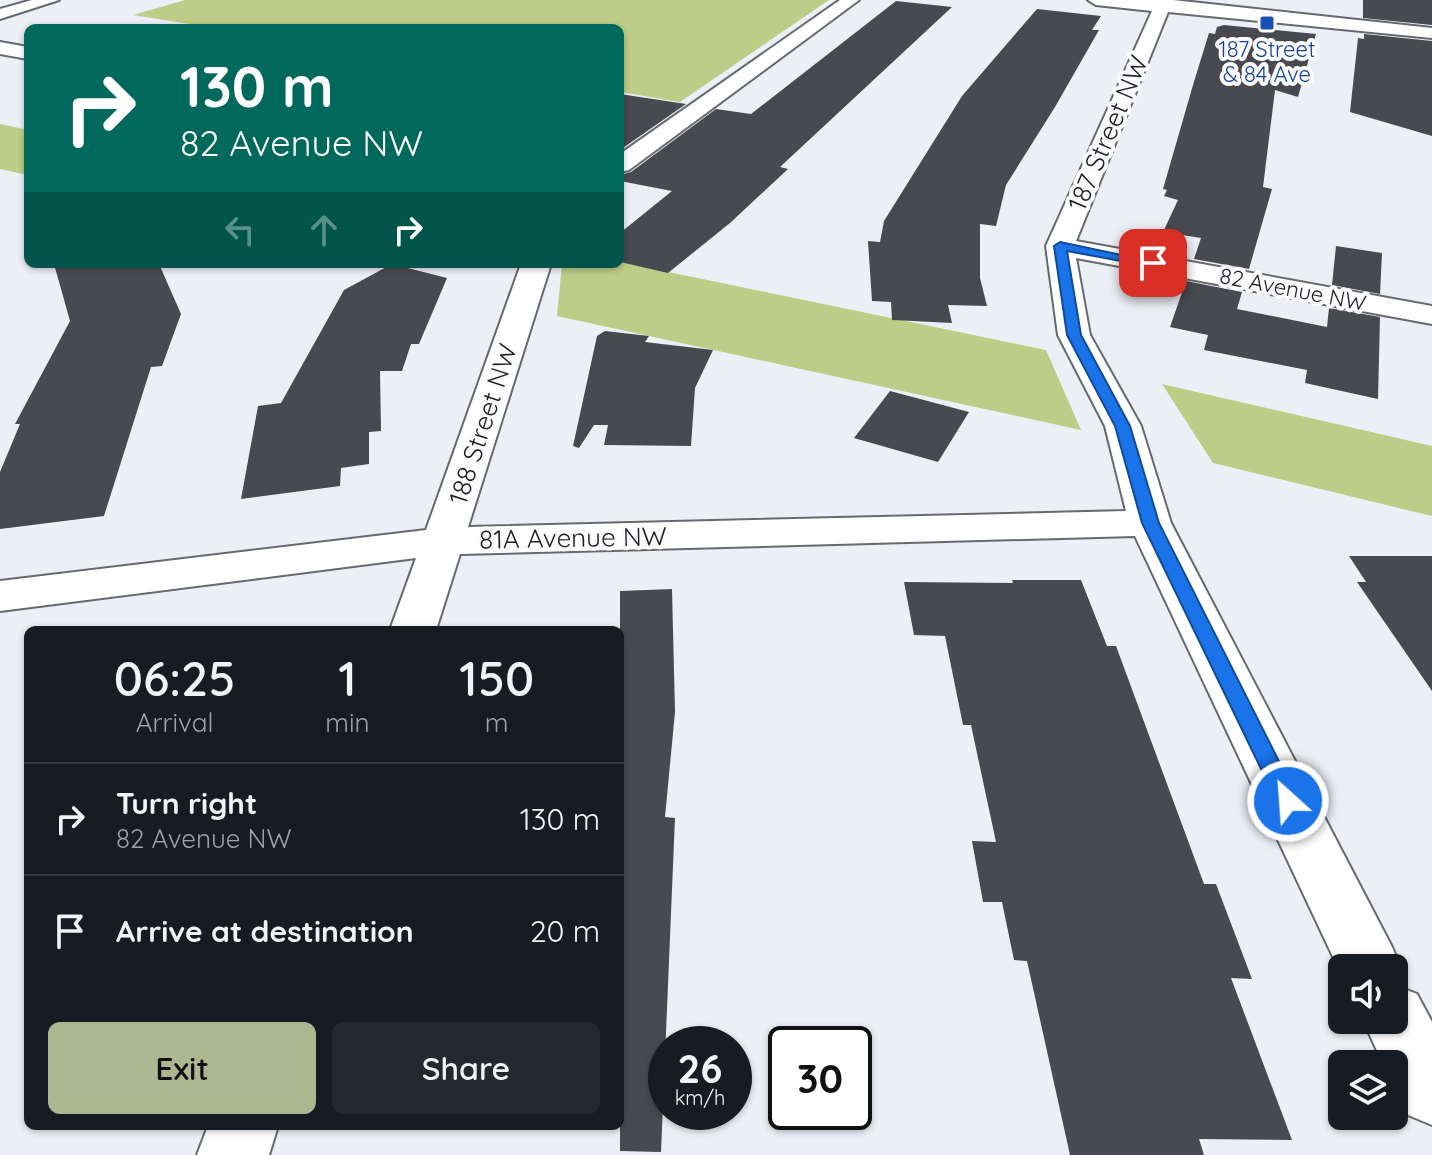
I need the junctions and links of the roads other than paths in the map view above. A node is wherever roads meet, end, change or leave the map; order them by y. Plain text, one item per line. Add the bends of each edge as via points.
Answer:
1 (51, 0) edge
2 (851, 0) edge
3 (1096, 0) edge
4 (1163, 3) edge
5 (0, 14) edge
6 (1432, 33) edge
7 (0, 48) edge
8 (24, 52) edge
9 (624, 162) edge
10 (1060, 246) junction
11 (535, 268) edge
12 (1432, 315) edge
13 (1150, 523) junction
14 (444, 541) junction
15 (0, 596) edge
16 (414, 626) edge
17 (1370, 954) edge
18 (1408, 1032) edge
19 (1432, 1091) edge
20 (242, 1130) edge
21 (233, 1155) edge

1 - 5 street
2 - 9 street
3 - 4 street
4 - 6 street
4 - 10 street, 187 Street NW
7 - 8 street
10 - 12 street, 82 Avenue NW
10 - 13 street via 1074,335 1123,426
11 - 14 street, 188 Street NW
13 - 14 street, 81A Avenue NW
13 - 17 street
14 - 15 street, 81A Avenue NW
14 - 16 street, 188 Street NW
18 - 19 street
20 - 21 street

